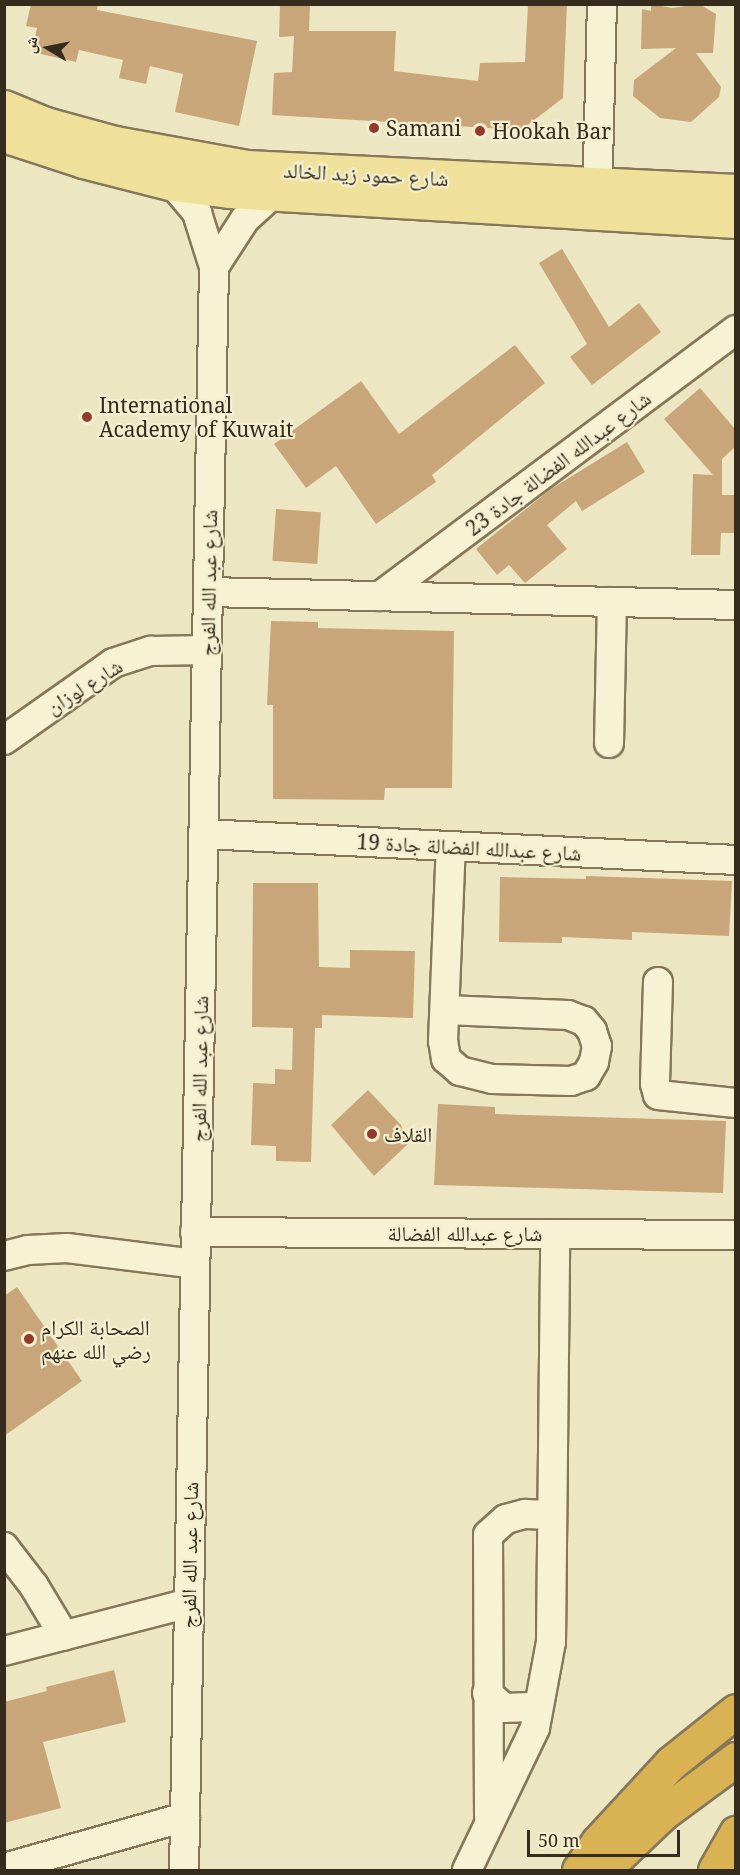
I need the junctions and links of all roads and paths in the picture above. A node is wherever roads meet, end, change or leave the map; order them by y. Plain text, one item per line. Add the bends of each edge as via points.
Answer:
1 (602, 4) edge
2 (4, 107) edge
3 (4, 135) edge
4 (173, 184) junction
5 (735, 191) edge
6 (273, 194) junction
7 (597, 200) junction
8 (735, 221) edge
9 (214, 267) junction
10 (735, 330) edge
11 (208, 592) junction
12 (380, 596) junction
13 (612, 602) junction
14 (735, 605) edge
15 (207, 650) junction
16 (5, 739) edge
17 (609, 743) dead end
18 (203, 834) junction
19 (451, 846) junction
20 (735, 860) edge
21 (658, 982) dead end
22 (445, 1010) junction
23 (735, 1102) edge
24 (195, 1232) junction
25 (555, 1234) junction
26 (735, 1235) edge
27 (4, 1256) edge
28 (195, 1264) junction
29 (552, 1515) junction
30 (4, 1547) edge
31 (189, 1603) junction
32 (64, 1636) junction
33 (9, 1642) edge
34 (488, 1693) junction
35 (538, 1707) junction
36 (735, 1711) edge
37 (735, 1759) edge
38 (185, 1817) junction
39 (489, 1824) junction
40 (735, 1833) edge
41 (4, 1868) edge
42 (184, 1870) edge
43 (467, 1870) edge
44 (579, 1870) edge
45 (603, 1870) edge
46 (715, 1870) edge

1 - 7 street
2 - 7 main road, شارع حمود زيد الخالد via 105,141 201,161 419,178
3 - 4 main road, شارع حمود زيد الخالد
4 - 6 main road, شارع حمود زيد الخالد
4 - 9 street, شارع عبد الله الفرج via 197,213
5 - 7 main road, شارع حمود زيد الخالد
6 - 7 main road, شارع حمود زيد الخالد
6 - 9 street via 245,219
7 - 8 main road, شارع حمود زيد الخالد
9 - 11 street, شارع عبد الله الفرج
10 - 12 street, شارع عبدالله الفضالة جادة 23
11 - 12 street
11 - 15 street, شارع عبد الله الفرج
12 - 13 street
13 - 14 street
13 - 17 street
15 - 16 street, شارع لوزان via 151,651 113,663
15 - 18 street, شارع عبد الله الفرج
18 - 19 street, شارع عبدالله الفضالة جادة 19
18 - 24 street, شارع عبد الله الفرج
19 - 20 street, شارع عبدالله الفضالة جادة 19
19 - 22 street
21 - 23 street via 658,1095
22 - 22 street via 446,1059 460,1071 492,1079 571,1081 586,1076 594,1062 597,1046 592,1031 584,1021 568,1015
24 - 25 street, شارع عبدالله الفضالة
24 - 28 street, شارع عبد الله الفرج
25 - 26 street, شارع عبدالله الفضالة
25 - 29 street
27 - 28 street via 67,1248
28 - 31 street, شارع عبد الله الفرج
29 - 34 street via 525,1514 506,1519 488,1535
29 - 35 street via 551,1642
30 - 32 street via 34,1586
31 - 32 street
31 - 38 street, شارع عبد الله الفرج
32 - 33 street
34 - 35 street via 504,1708
34 - 39 street
35 - 39 street via 535,1728
36 - 44 highway via 671,1763 598,1842
37 - 45 highway via 663,1813
38 - 41 street
38 - 42 street, شارع عبد الله الفرج
39 - 43 street
40 - 46 highway

